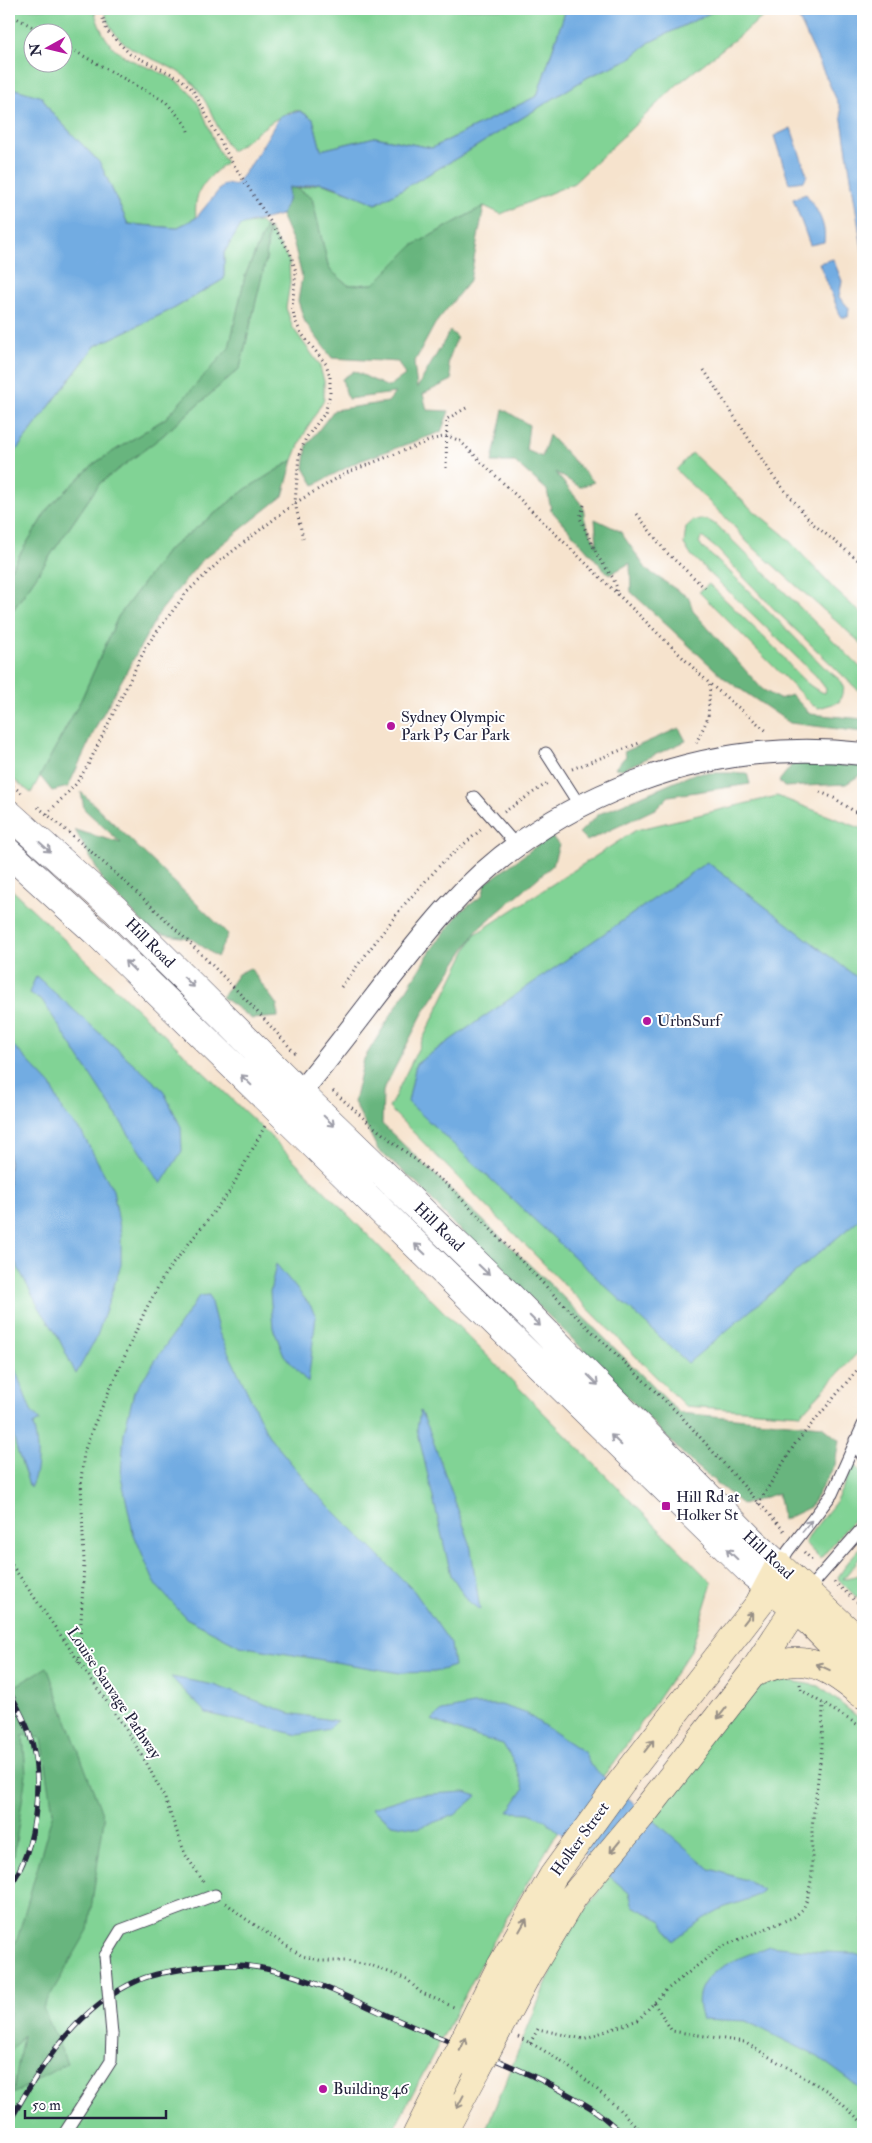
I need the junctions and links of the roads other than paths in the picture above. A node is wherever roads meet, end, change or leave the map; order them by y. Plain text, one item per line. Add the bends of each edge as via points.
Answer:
1 (546, 753) dead end
2 (863, 754) edge
3 (474, 797) dead end
4 (580, 806) junction
5 (9, 814) edge
6 (516, 845) junction
7 (9, 853) edge
8 (300, 1093) junction
9 (274, 1119) junction
10 (863, 1425) edge
11 (856, 1440) junction
12 (863, 1457) edge
13 (863, 1527) edge
14 (774, 1576) junction
15 (809, 1590) junction
16 (863, 1645) edge
17 (752, 1674) junction
18 (863, 1676) edge
19 (863, 1695) edge
20 (215, 1895) road end
21 (512, 1973) junction
22 (64, 2134) edge
23 (417, 2134) edge
24 (442, 2134) edge

1 - 4 lane
2 - 4 street via 796,749 747,754 683,766 636,780
3 - 6 lane
4 - 6 street
5 -> 8 street, Hill Road via 115,909
6 - 8 street via 474,880 445,911
9 -> 7 street, Hill Road via 100,936
8 - 9 street
8 -> 14 street, Hill Road via 511,1297
14 -> 9 street, Hill Road via 752,1573
10 - 11 lane
11 - 12 lane
14 -> 11 lane via 794,1542 832,1494
13 - 15 lane
14 - 15 main road, Hill Road
21 -> 14 main road, Holker Street via 553,1876 759,1604
15 - 16 main road, Hill Road
15 - 17 main road, Holker Street
15 - 18 main road, Hill Road
19 -> 17 main road via 828,1669 808,1662 774,1665
17 -> 21 main road, Holker Street
20 - 22 lane, bridge via 121,1930 105,1956 112,2034 111,2061
23 -> 21 main road, Holker Street, bridge via 441,2087
21 -> 24 main road, Holker Street, bridge via 477,2069

